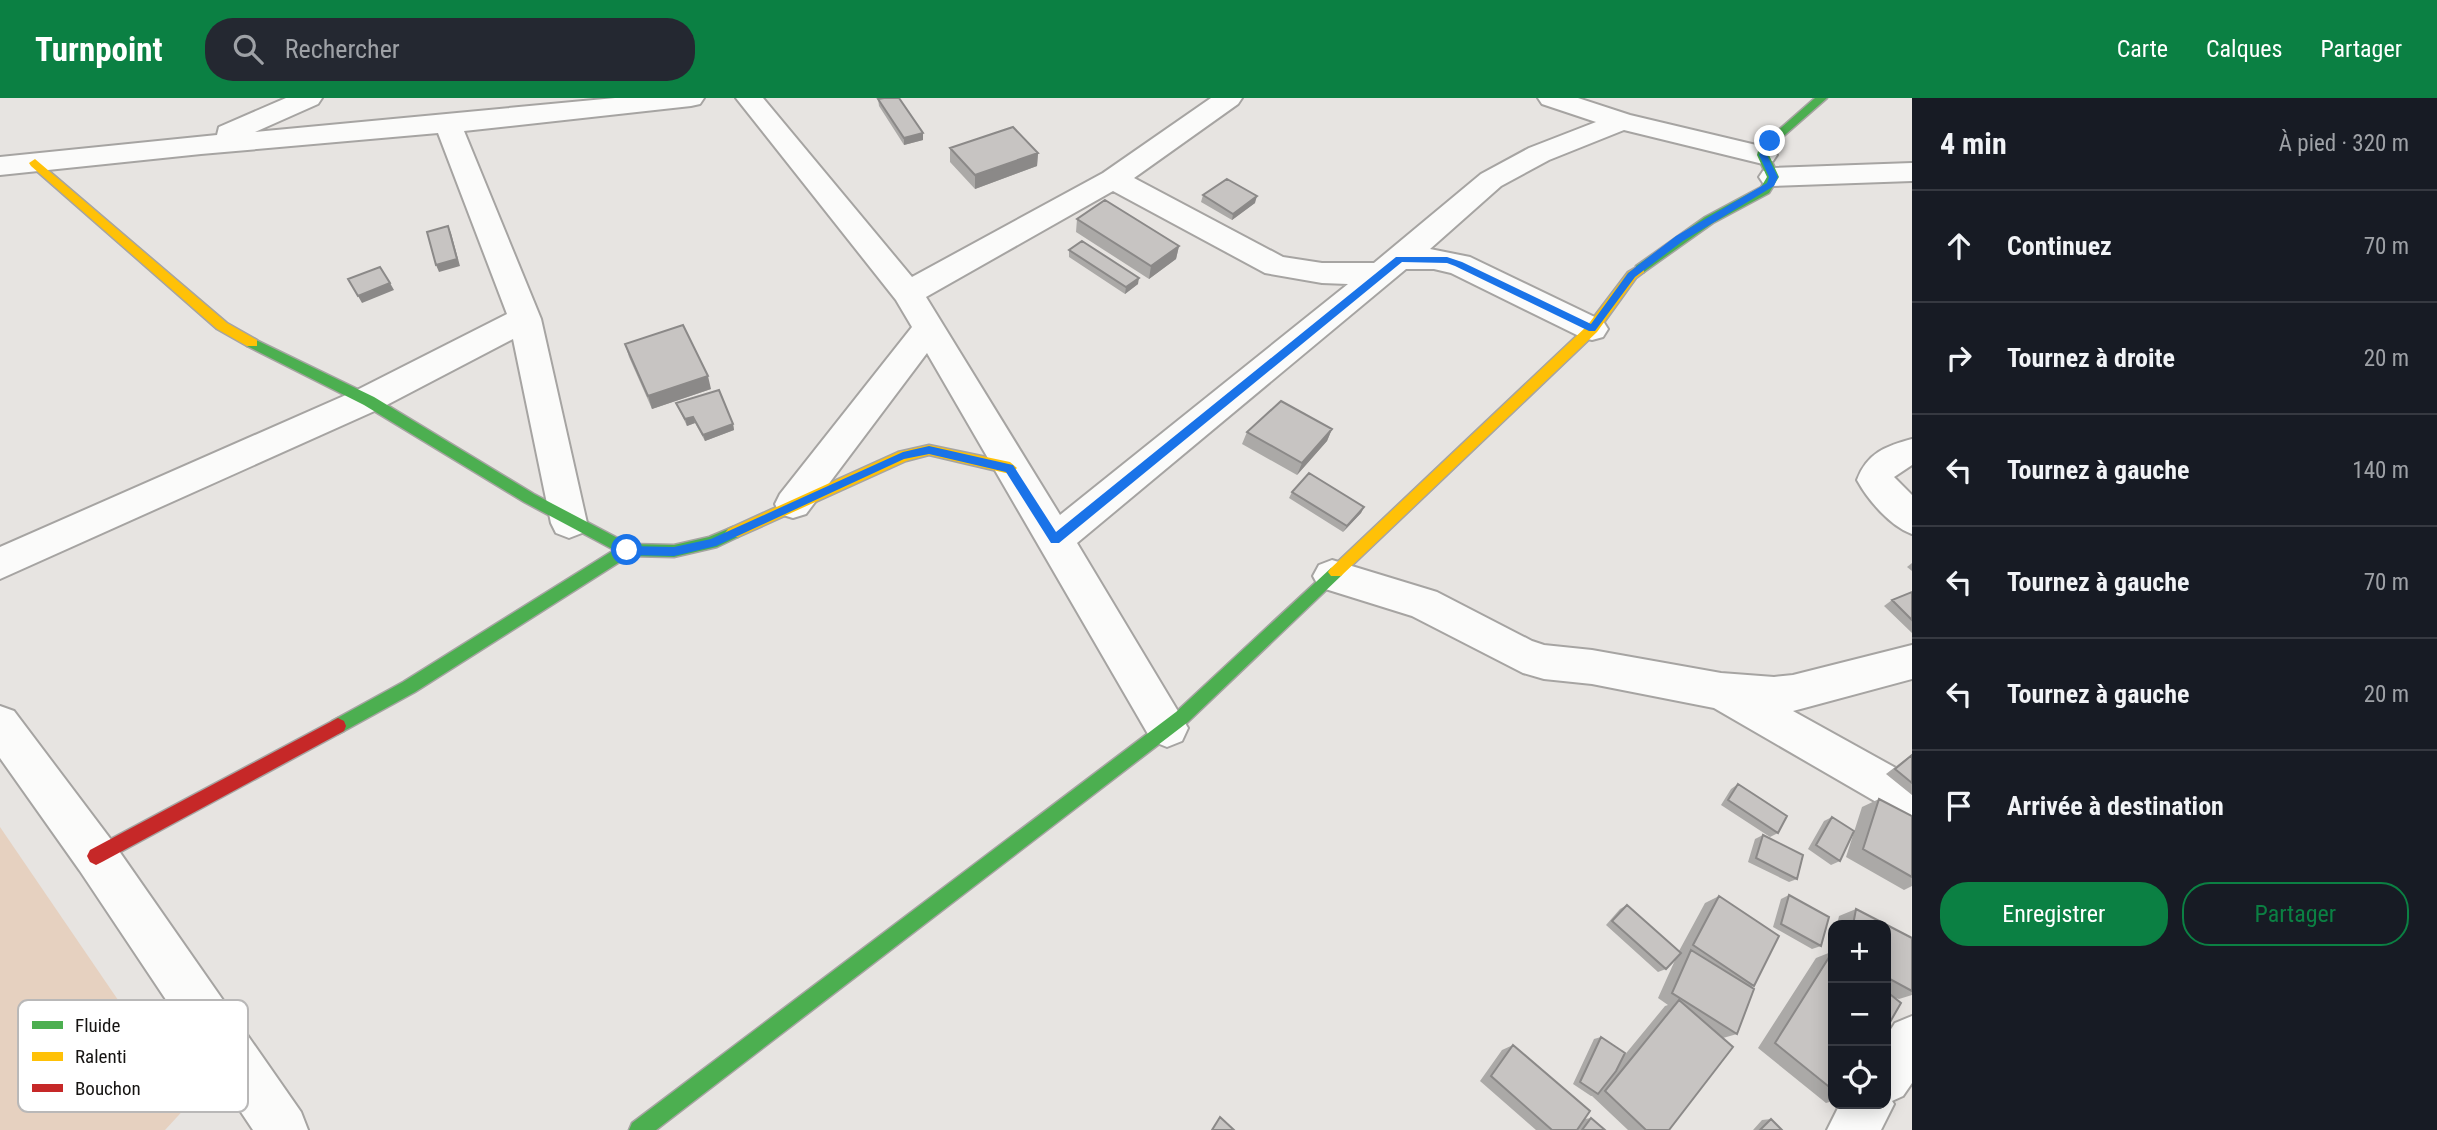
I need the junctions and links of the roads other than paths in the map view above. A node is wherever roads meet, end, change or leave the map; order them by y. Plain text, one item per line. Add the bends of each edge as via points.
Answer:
1 (309, 98) edge
2 (691, 98) edge
3 (750, 98) edge
4 (1229, 98) edge
5 (1551, 98) edge
6 (1822, 98) edge
7 (1622, 121) junction
8 (448, 124) junction
9 (201, 145) junction
10 (35, 163) junction
11 (0, 166) edge
12 (1768, 166) junction
13 (1912, 172) edge
14 (1113, 179) junction
15 (1390, 267) junction
16 (908, 293) junction
17 (525, 319) junction
18 (930, 327) junction
19 (1592, 329) junction
20 (367, 400) junction
21 (1912, 452) edge
22 (1010, 468) junction
23 (793, 505) junction
24 (1912, 519) edge
25 (569, 523) junction
26 (1055, 540) junction
27 (627, 550) junction
28 (0, 564) edge
29 (1332, 576) junction
30 (1912, 662) edge
31 (1721, 691) junction
32 (0, 724) edge
33 (1167, 728) junction
34 (1912, 800) edge
35 (96, 856) junction
36 (194, 1000) edge
37 (1912, 1040) edge
38 (1891, 1072) edge
39 (248, 1079) edge
40 (1866, 1109) edge
41 (283, 1130) edge
42 (639, 1130) edge
43 (1852, 1130) edge

1 - 9 street
2 - 8 street
3 - 16 street
4 - 14 street
5 - 7 street
6 - 12 street via 1770,141
7 - 12 street
7 - 15 street via 1539,154 1491,180
8 - 9 street
8 - 17 street
9 - 10 street
10 - 11 street
10 - 20 street via 222,326
12 - 13 street
12 - 19 street via 1765,190 1699,226 1632,275
14 - 15 street via 1276,266 1322,273
14 - 16 street
15 - 19 street via 1447,260
15 - 26 street
16 - 18 street
17 - 20 street
17 - 25 street
18 - 22 street
18 - 23 street
19 - 29 street
20 - 25 street
20 - 28 street
21 - 24 street via 1885,463 1875,480
22 - 23 street via 929,450 903,456
22 - 26 street
23 - 27 street via 712,543 674,551
25 - 27 street
26 - 33 street
27 - 35 street via 409,687
29 - 31 street via 1423,603 1512,651 1544,662
29 - 33 street
30 - 31 street via 1793,693
31 - 34 street
32 - 35 street
33 - 42 street
35 - 36 street
37 - 38 street
39 - 41 street
40 - 43 street

